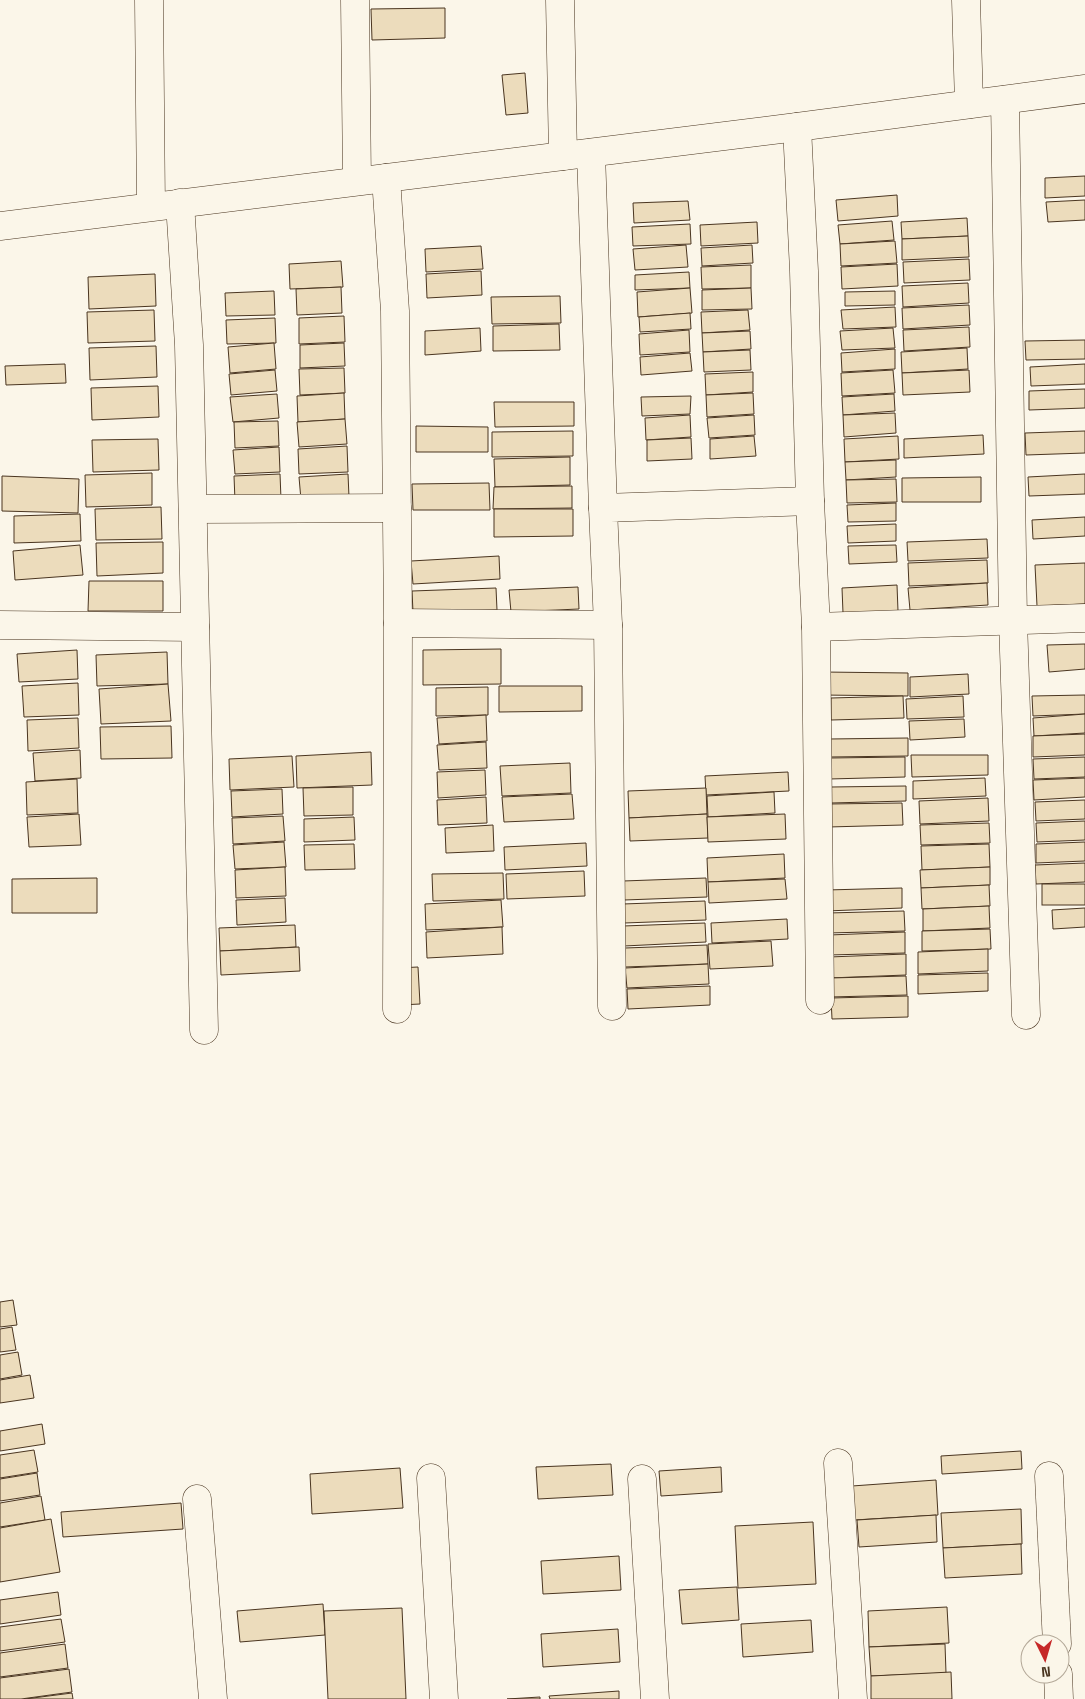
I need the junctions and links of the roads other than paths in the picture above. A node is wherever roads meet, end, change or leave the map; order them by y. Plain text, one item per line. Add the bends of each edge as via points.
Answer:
1 (149, 0) edge
2 (355, 0) edge
3 (560, 0) edge
4 (966, 0) edge
5 (1085, 89) edge
6 (1005, 100) junction
7 (969, 104) junction
8 (797, 127) junction
9 (591, 152) junction
10 (563, 156) junction
11 (386, 178) junction
12 (357, 181) junction
13 (180, 203) junction
14 (151, 206) junction
15 (0, 226) edge
16 (810, 501) junction
17 (397, 508) junction
18 (603, 508) junction
19 (193, 509) junction
20 (1085, 618) edge
21 (1012, 620) junction
22 (398, 623) junction
23 (0, 625) edge
24 (608, 625) junction
25 (195, 627) junction
26 (816, 627) junction
27 (820, 1000) dead end
28 (612, 1006) dead end
29 (398, 1009) dead end
30 (1026, 1015) dead end
31 (204, 1030) dead end
32 (838, 1463) dead end
33 (1049, 1476) dead end
34 (431, 1478) dead end
35 (642, 1479) dead end
36 (197, 1499) dead end
37 (1057, 1634) edge
38 (1058, 1684) edge
39 (213, 1699) edge
40 (444, 1699) edge
41 (655, 1699) edge
42 (853, 1699) edge
43 (1059, 1699) edge

1 - 14 street
2 - 12 street
3 - 10 street
4 - 7 street
5 - 6 street
6 - 7 street
6 - 21 street
7 - 8 street
8 - 9 street
8 - 16 street
9 - 10 street
9 - 18 street
10 - 11 street
11 - 12 street
11 - 17 street via 395,311
12 - 13 street
13 - 14 street
13 - 19 street via 189,345
14 - 15 street
16 - 18 street
16 - 26 street
17 - 19 street
17 - 22 street
18 - 24 street
19 - 25 street
20 - 21 street
21 - 26 street
21 - 30 street
22 - 24 street
22 - 29 street
23 - 25 street
24 - 28 street
25 - 31 street
26 - 27 street
32 - 42 street
33 - 37 street
34 - 40 street
35 - 41 street
36 - 39 street
38 - 43 street

